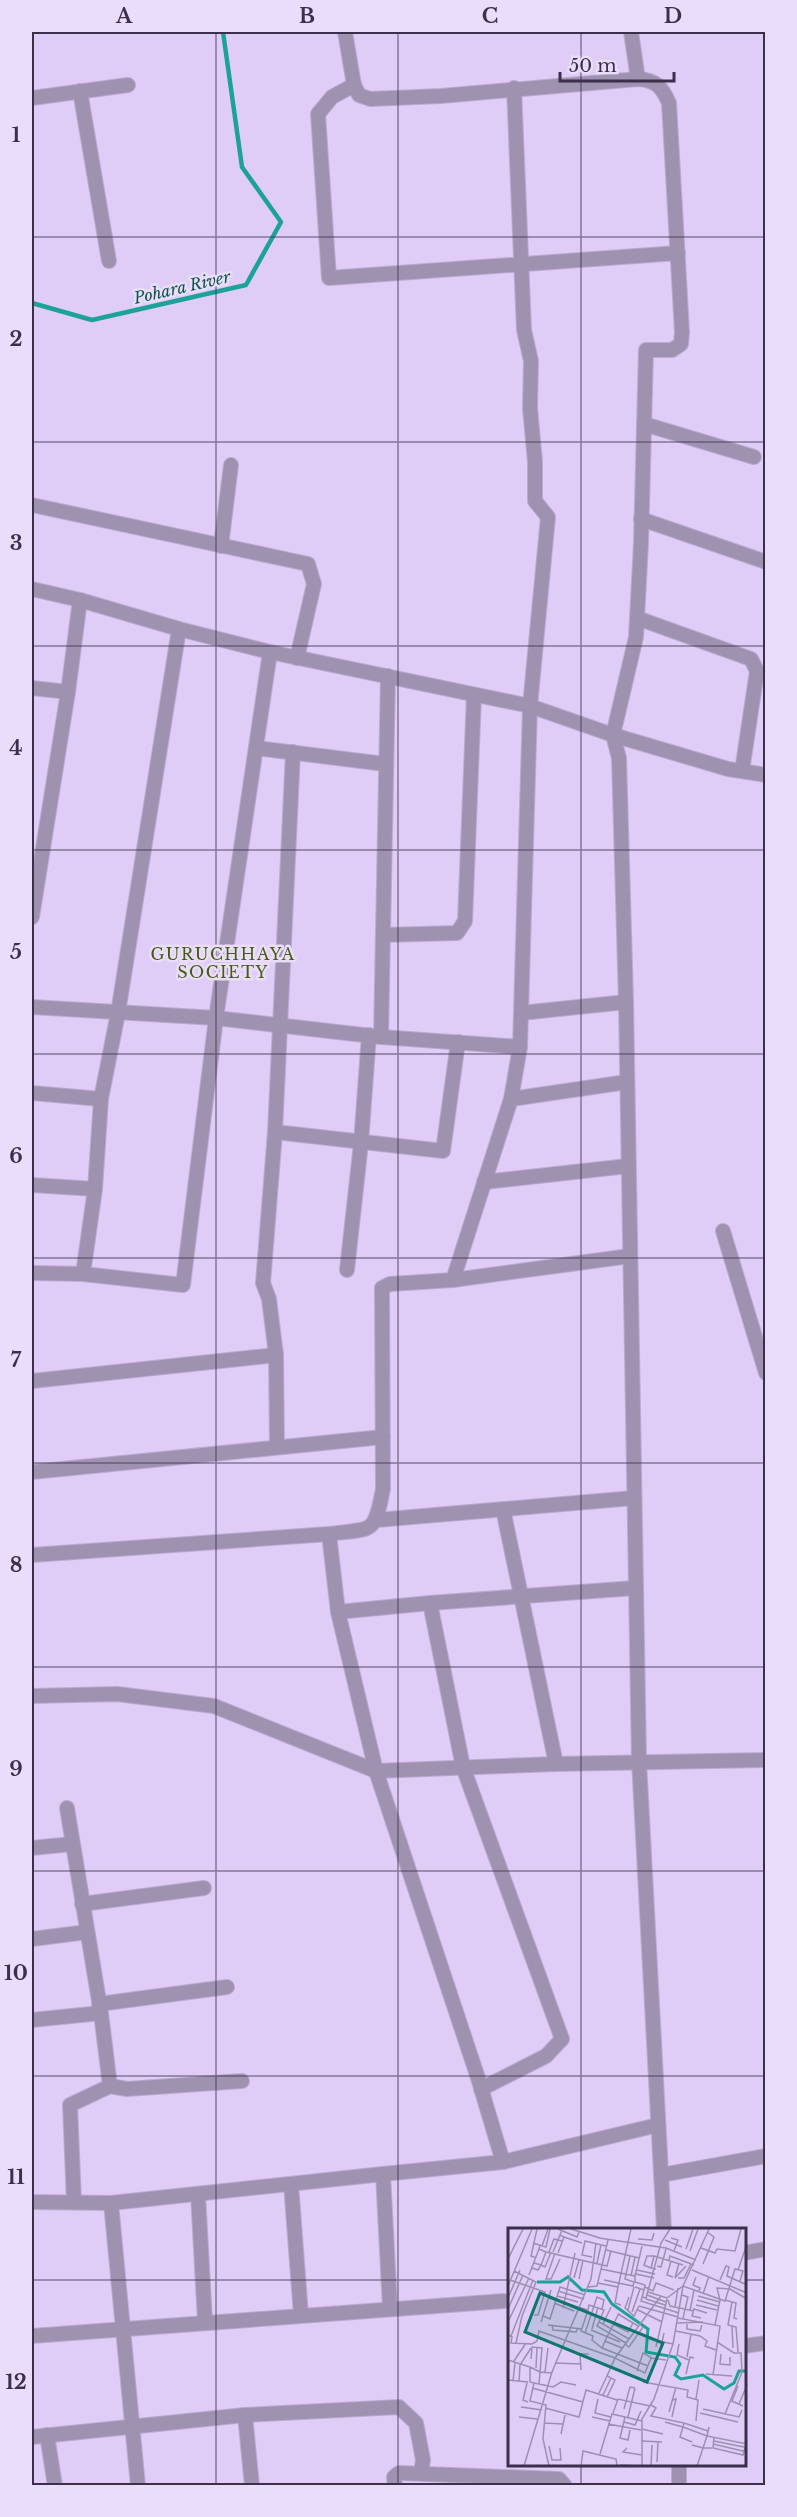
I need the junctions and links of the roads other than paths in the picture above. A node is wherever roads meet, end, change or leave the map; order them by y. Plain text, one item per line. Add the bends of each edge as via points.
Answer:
1 (345, 32) edge
2 (631, 32) edge
3 (638, 79) junction
4 (128, 85) dead end
5 (354, 85) junction
6 (514, 88) junction
7 (80, 91) junction
8 (32, 98) edge
9 (678, 253) junction
10 (108, 261) dead end
11 (522, 263) junction
12 (644, 424) junction
13 (754, 457) dead end
14 (231, 465) dead end
15 (32, 505) edge
16 (641, 519) junction
17 (221, 546) junction
18 (765, 562) edge
19 (32, 589) edge
20 (80, 600) junction
21 (637, 618) junction
22 (179, 629) junction
23 (270, 652) junction
24 (297, 658) junction
25 (388, 676) junction
26 (32, 688) edge
27 (68, 692) junction
28 (474, 695) junction
29 (530, 706) junction
30 (613, 735) junction
31 (256, 748) junction
32 (293, 752) junction
33 (386, 764) junction
34 (742, 771) junction
35 (765, 775) edge
36 (32, 917) edge
37 (383, 935) junction
38 (626, 1002) junction
39 (32, 1007) edge
40 (118, 1013) junction
41 (521, 1013) junction
42 (216, 1018) junction
43 (281, 1026) junction
44 (375, 1036) junction
45 (458, 1042) junction
46 (520, 1047) junction
47 (627, 1082) junction
48 (32, 1094) edge
49 (101, 1099) junction
50 (511, 1099) junction
51 (275, 1132) junction
52 (361, 1143) junction
53 (628, 1166) junction
54 (484, 1182) junction
55 (32, 1185) edge
56 (95, 1189) junction
57 (723, 1231) dead end
58 (630, 1256) junction
59 (347, 1270) dead end
60 (32, 1273) edge
61 (83, 1274) junction
62 (453, 1280) junction
63 (276, 1355) junction
64 (765, 1373) edge
65 (32, 1381) edge
66 (383, 1437) junction
67 (277, 1447) junction
68 (32, 1472) edge
69 (634, 1498) junction
70 (503, 1509) junction
71 (377, 1520) junction
72 (329, 1534) junction
73 (32, 1555) edge
74 (635, 1588) junction
75 (521, 1595) junction
76 (429, 1603) junction
77 (338, 1612) junction
78 (32, 1696) edge
79 (765, 1760) edge
80 (639, 1761) junction
81 (556, 1764) junction
82 (463, 1767) junction
83 (376, 1771) junction
84 (67, 1808) dead end
85 (72, 1844) junction
86 (32, 1848) edge
87 (204, 1888) dead end
88 (82, 1904) junction
89 (87, 1932) junction
90 (32, 1939) edge
91 (227, 1987) dead end
92 (100, 2008) junction
93 (32, 2020) edge
94 (242, 2081) dead end
95 (110, 2086) junction
96 (481, 2089) junction
97 (658, 2125) junction
98 (765, 2156) edge
99 (502, 2162) junction
100 (383, 2174) junction
101 (661, 2175) junction
102 (291, 2184) junction
103 (198, 2194) junction
104 (32, 2202) edge
105 (74, 2202) junction
106 (111, 2203) junction
107 (664, 2228) edge
108 (765, 2249) edge
109 (746, 2253) edge
110 (504, 2301) dead end
111 (390, 2308) junction
112 (301, 2315) junction
113 (205, 2322) junction
114 (123, 2328) junction
115 (32, 2336) edge
116 (765, 2343) edge
117 (746, 2346) edge
118 (245, 2415) junction
119 (134, 2426) junction
120 (47, 2435) junction
121 (32, 2437) edge
122 (679, 2466) edge
123 (421, 2473) junction
124 (55, 2486) edge
125 (138, 2486) edge
126 (252, 2486) edge
127 (394, 2486) edge
128 (565, 2486) edge
129 (679, 2486) edge

1 - 5 street
2 - 3 street
3 - 6 street
3 - 9 street via 650,79 662,88 669,103
4 - 7 street
5 - 6 street via 359,95 370,99
5 - 11 street via 332,97 318,114 329,278
6 - 11 street
7 - 8 street
7 - 10 street
9 - 11 street
9 - 12 street via 681,344 672,350 646,350
11 - 29 street via 524,330 531,362 535,501 548,517
12 - 13 street
12 - 16 street
14 - 17 street
15 - 17 street
16 - 18 street
16 - 21 street
17 - 24 street via 308,564 314,584
19 - 20 street
20 - 22 street
20 - 27 street
21 - 30 street
21 - 34 street via 751,659 757,671
22 - 23 street
22 - 40 street
23 - 24 street
23 - 31 street
24 - 25 street
25 - 28 street
25 - 33 street
26 - 27 street
27 - 36 street
28 - 29 street
28 - 37 street via 465,921 457,933
29 - 30 street
29 - 41 street
30 - 34 street
30 - 38 street via 619,758
31 - 32 street
31 - 42 street
32 - 33 street
32 - 43 street
33 - 37 street
34 - 35 street
37 - 44 street
38 - 41 street
38 - 47 street
39 - 40 street
40 - 42 street
40 - 49 street
41 - 46 street
42 - 43 street
42 - 61 street via 183,1285
43 - 44 street
43 - 51 street
44 - 45 street
44 - 52 street
45 - 46 street
45 - 52 street via 444,1151
46 - 50 street
47 - 50 street
47 - 53 street
48 - 49 street
49 - 56 street
50 - 54 street
51 - 52 street
51 - 63 street via 263,1283 269,1299
52 - 59 street
53 - 54 street
53 - 58 street
54 - 62 street
55 - 56 street
56 - 61 street
57 - 64 street
58 - 62 street
58 - 69 street
60 - 61 street
62 - 66 street via 390,1284 382,1288
63 - 65 street
63 - 67 street
66 - 67 street
66 - 71 street via 383,1489
67 - 68 street
69 - 70 street
69 - 74 street
70 - 71 street
70 - 75 street
71 - 72 street via 368,1528
72 - 73 street
72 - 77 street
74 - 75 street
74 - 80 street
75 - 76 street
75 - 81 street
76 - 77 street
76 - 82 street
77 - 83 street
78 - 83 street via 117,1694 214,1706
79 - 80 street
80 - 81 street
80 - 97 street
81 - 82 street
82 - 83 street
82 - 96 street via 562,2039 546,2056
83 - 96 street
84 - 85 street
85 - 86 street
85 - 88 street
87 - 88 street
88 - 89 street
89 - 90 street
89 - 92 street
91 - 92 street
92 - 93 street
92 - 95 street
94 - 95 street via 127,2089
95 - 105 street via 70,2105
96 - 99 street
97 - 99 street
97 - 101 street
98 - 101 street
99 - 100 street
100 - 102 street
100 - 111 street
101 - 107 street
102 - 103 street
102 - 112 street
103 - 106 street
103 - 113 street
104 - 105 street
105 - 106 street
106 - 114 street
108 - 109 street
110 - 111 street
111 - 112 street
112 - 113 street
113 - 114 street
114 - 115 street
114 - 119 street
116 - 117 street
118 - 119 street
118 - 123 street via 399,2407 416,2422 423,2460
118 - 126 street
119 - 120 street
119 - 125 street
120 - 121 street
120 - 124 street
122 - 129 street
123 - 127 street via 395,2474
123 - 128 street via 559,2479

